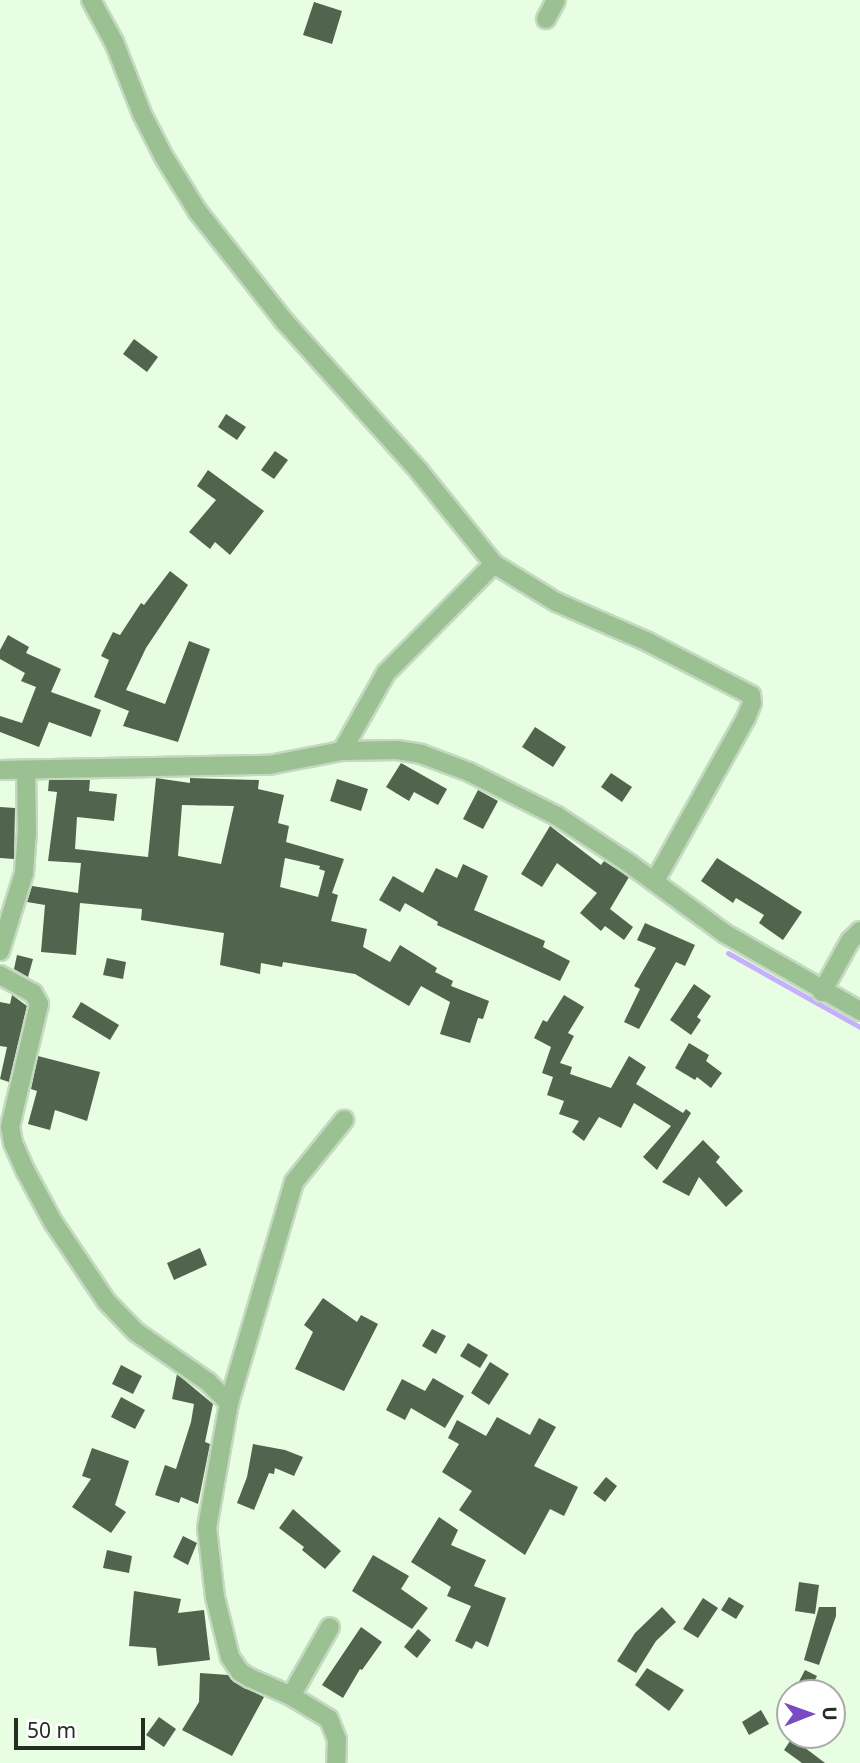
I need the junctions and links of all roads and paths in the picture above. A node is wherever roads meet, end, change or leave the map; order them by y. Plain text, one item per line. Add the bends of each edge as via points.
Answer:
1 (91, 0) edge
2 (556, 0) edge
3 (546, 19) dead end
4 (494, 564) junction
5 (342, 751) junction
6 (0, 770) edge
7 (26, 770) junction
8 (655, 881) junction
9 (860, 931) edge
10 (0, 951) edge
11 (0, 975) edge
12 (822, 992) junction
13 (860, 1011) edge
14 (344, 1120) dead end
15 (229, 1403) junction
16 (330, 1627) dead end
17 (291, 1696) junction
18 (336, 1763) edge

1 - 4 street via 153,135 198,212 285,322 419,471
2 - 3 street
4 - 5 street via 386,673
4 - 8 street via 556,602 646,641 751,695 746,718
5 - 7 street via 269,765
5 - 8 street via 397,750 438,759 557,816
6 - 7 street
7 - 10 street via 24,873
8 - 12 street via 702,919
9 - 12 street
11 - 15 street via 33,993 39,1004 10,1130 25,1170 53,1222 106,1301 136,1332 208,1382
12 - 13 street
14 - 15 street via 294,1182
15 - 17 street via 207,1528 221,1630 240,1672
16 - 17 street
17 - 18 street via 329,1719 337,1740

